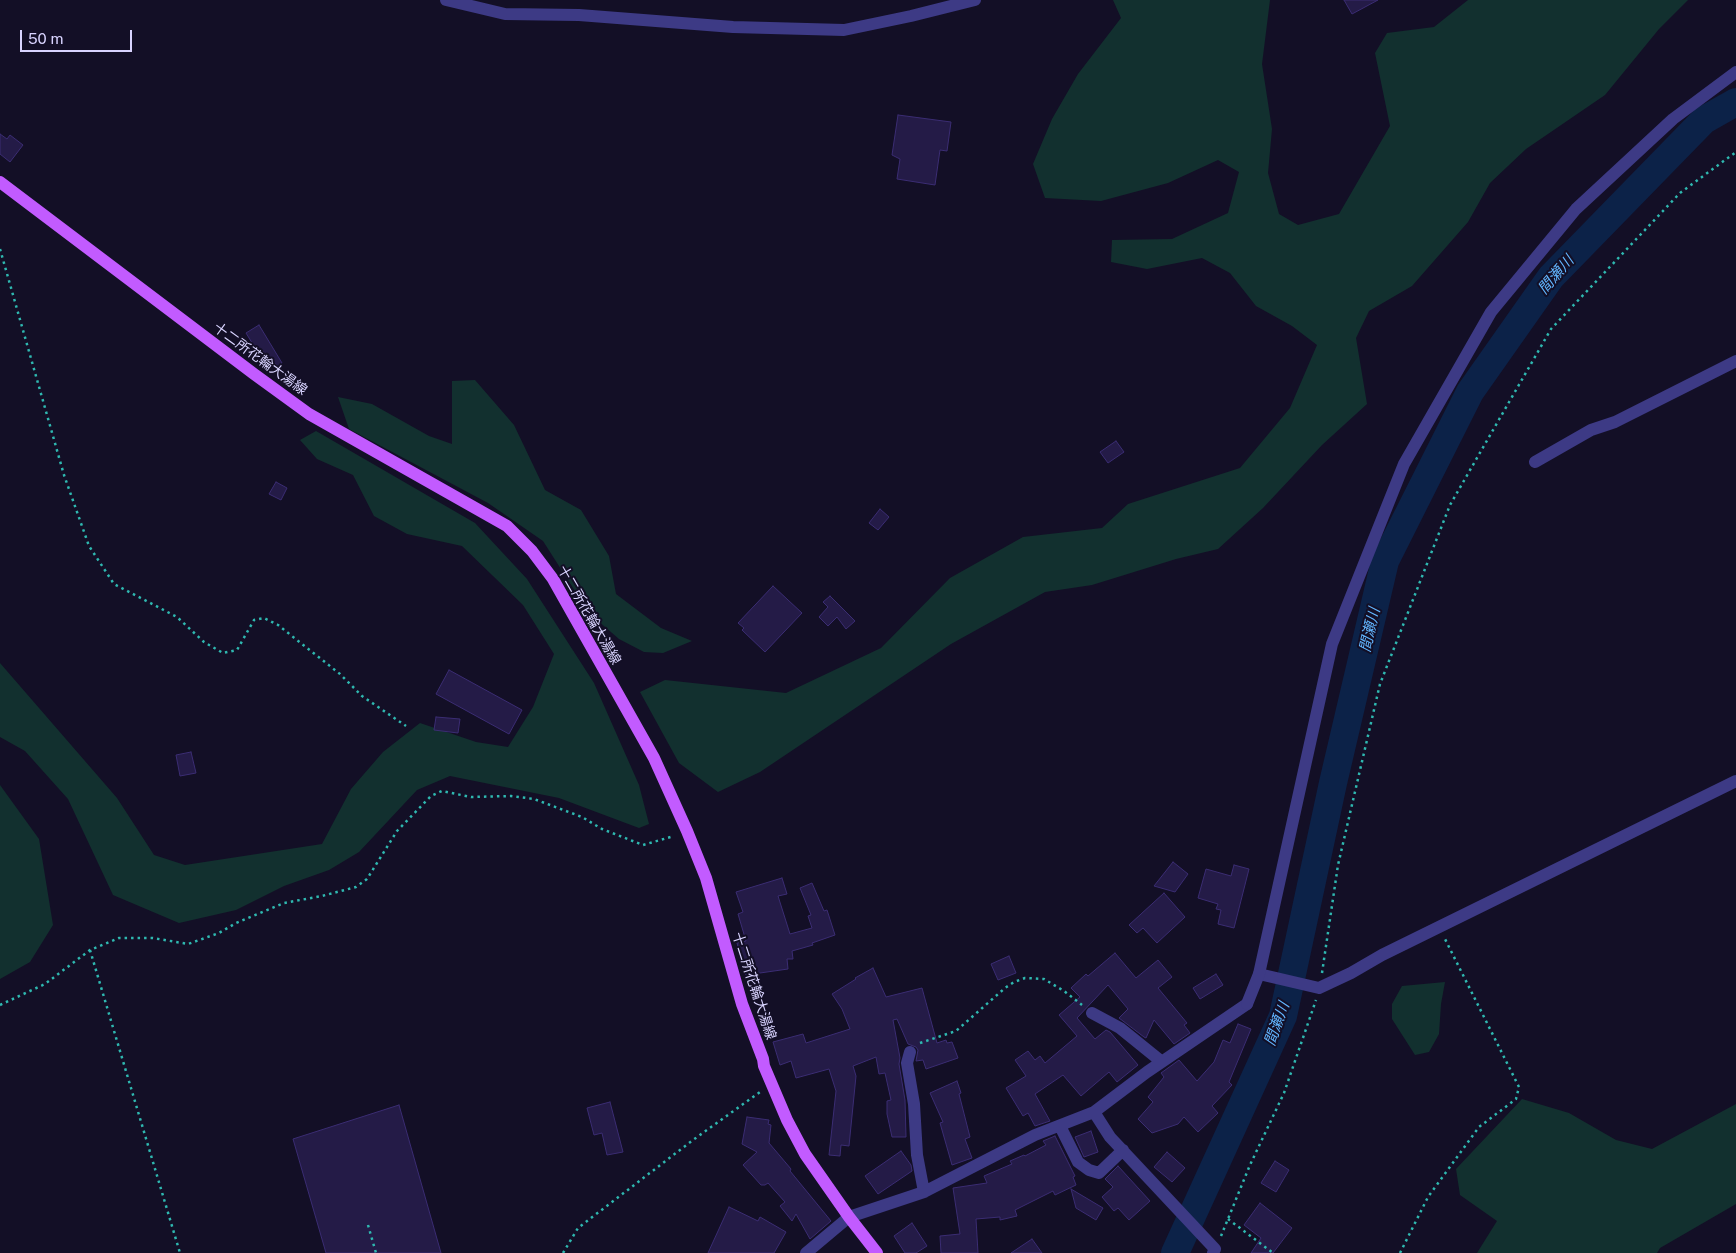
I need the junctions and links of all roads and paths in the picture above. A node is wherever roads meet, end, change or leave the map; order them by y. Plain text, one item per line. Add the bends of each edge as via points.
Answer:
1 (446, 0) edge
2 (975, 0) edge
3 (1736, 72) edge
4 (1736, 152) edge
5 (0, 182) edge
6 (0, 249) edge
7 (1736, 361) edge
8 (1535, 462) dead end
9 (406, 726) dead end
10 (1736, 781) edge
11 (687, 831) junction
12 (1440, 927) junction
13 (90, 950) junction
14 (1265, 975) junction
15 (1320, 988) junction
16 (0, 1005) edge
17 (1092, 1013) joint
18 (910, 1052) joint
19 (1162, 1062) junction
20 (772, 1084) junction
21 (1094, 1112) junction
22 (1060, 1126) junction
23 (1123, 1150) junction
24 (924, 1192) junction
25 (849, 1217) junction
26 (1228, 1219) junction
27 (368, 1225) dead end
28 (1214, 1251) edge
29 (180, 1253) edge
30 (376, 1253) edge
31 (563, 1253) edge
32 (806, 1253) edge
33 (877, 1253) edge
34 (1273, 1253) edge
35 (1400, 1253) edge

1 - 2 street via 505,14 844,30
3 - 14 street via 1673,119 1576,208 1491,312 1404,464 1332,644
4 - 15 path via 1680,193 1551,329 1450,505 1380,684 1338,865
5 - 11 main road, 十二所花輪大湯線 via 309,414 507,526 553,578 654,758
6 - 9 path via 64,475 89,546 114,584 176,617 204,642 223,653 237,650 254,620 264,618 278,625 362,696
7 - 8 street via 1616,422 1591,430
10 - 12 street
11 - 13 path via 643,845 534,799 471,797 442,791 431,796 397,831 367,879 356,887 284,903 188,944 153,938 119,938
11 - 20 main road, 十二所花輪大湯線 via 706,878 742,1004
12 - 15 street
12 - 35 path via 1519,1087 1516,1099 1479,1127 1428,1197
13 - 16 path via 45,984
13 - 29 path
14 - 15 street
14 - 19 street via 1248,1004
15 - 26 path via 1284,1094
17 - 18 path via 1044,979 1026,978 1006,988 956,1031 918,1044
17 - 19 street via 1120,1028
18 - 24 street via 907,1063 914,1104 916,1155
19 - 21 street
20 - 25 main road, 十二所花輪大湯線 via 805,1154
20 - 31 path via 685,1145 578,1228
21 - 22 street
21 - 23 street
22 - 23 street via 1078,1162 1089,1170 1099,1173
22 - 24 street via 1035,1135
23 - 28 street
24 - 25 street
25 - 32 street
25 - 33 main road, 十二所花輪大湯線
26 - 28 path
26 - 34 path
27 - 30 path

